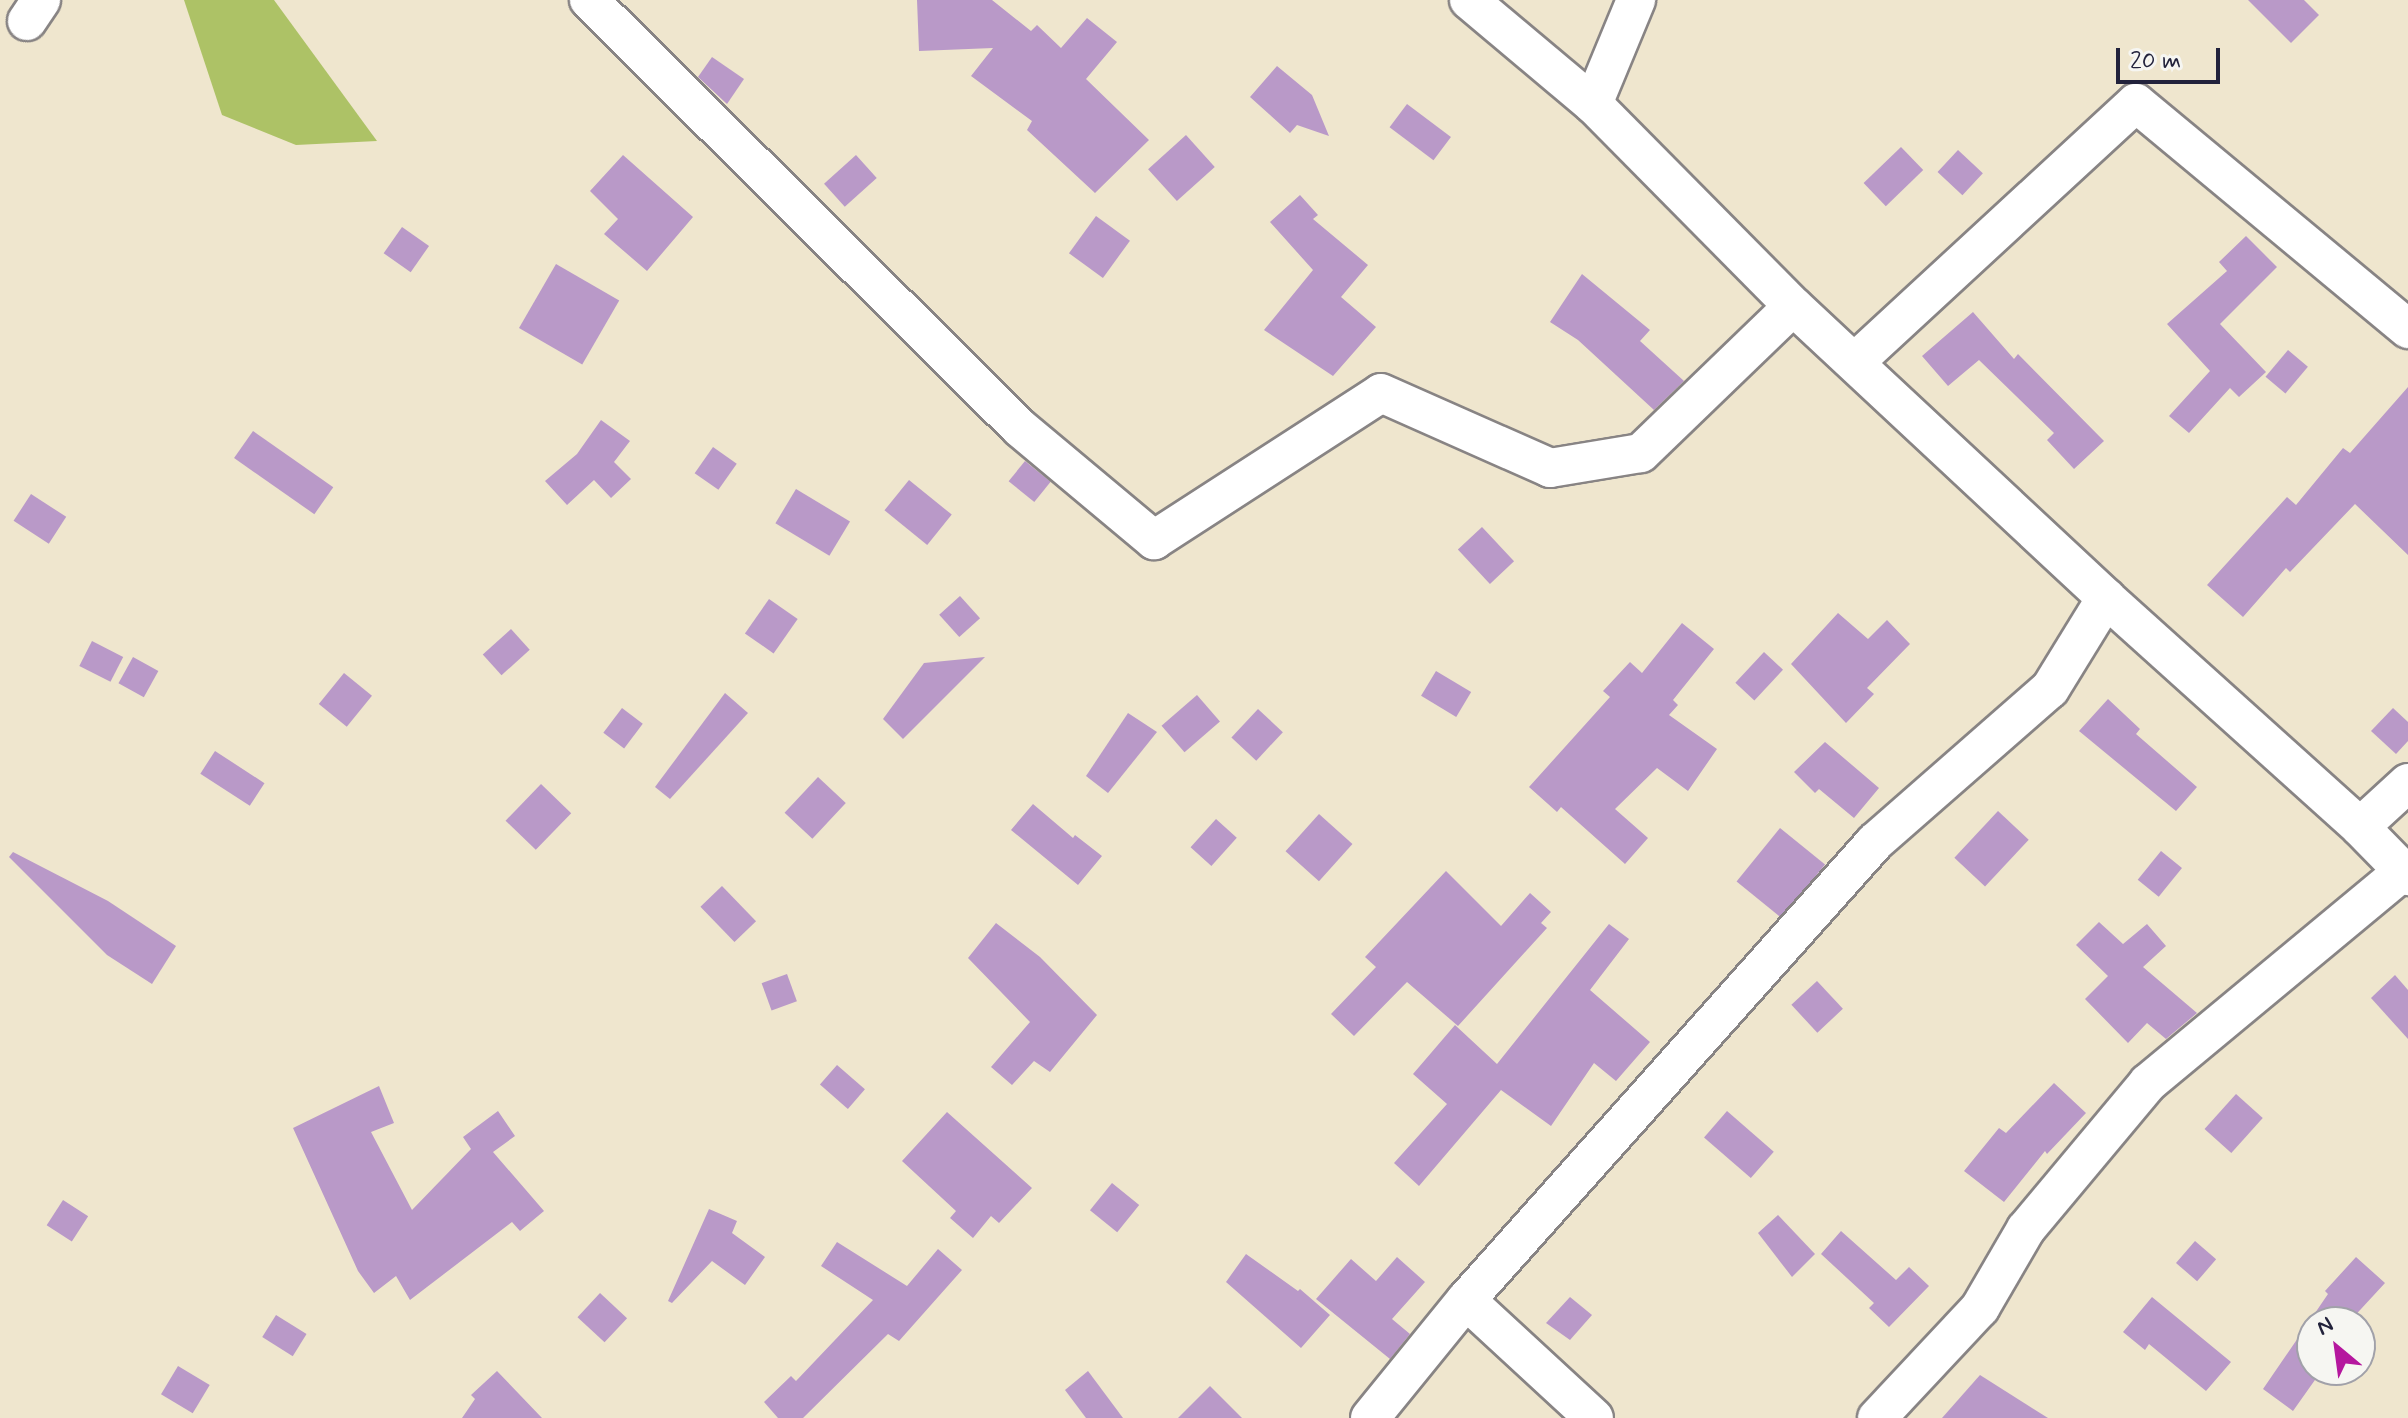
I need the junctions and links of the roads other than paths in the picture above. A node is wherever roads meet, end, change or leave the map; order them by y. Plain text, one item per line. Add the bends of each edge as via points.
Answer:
1 (589, 0) edge
2 (1469, 0) edge
3 (1636, 0) edge
4 (1593, 104) junction
5 (1793, 306) junction
6 (2408, 329) edge
7 (1855, 362) junction
8 (2106, 598) junction
9 (2408, 783) edge
10 (2360, 827) junction
11 (2405, 873) edge
12 (1466, 1300) junction
13 (1370, 1418) edge
14 (1594, 1418) edge
15 (1877, 1418) edge

1 - 5 street via 1020,428 1154,540 1381,393 1550,468 1641,453
2 - 4 street
3 - 4 street
4 - 5 street
5 - 7 street
6 - 7 street via 2136,103
7 - 8 street
8 - 10 street
8 - 12 street via 2050,689 1875,842
9 - 10 street
10 - 11 street
11 - 15 street via 2148,1083 2026,1229 1980,1308
12 - 13 street
12 - 14 street

